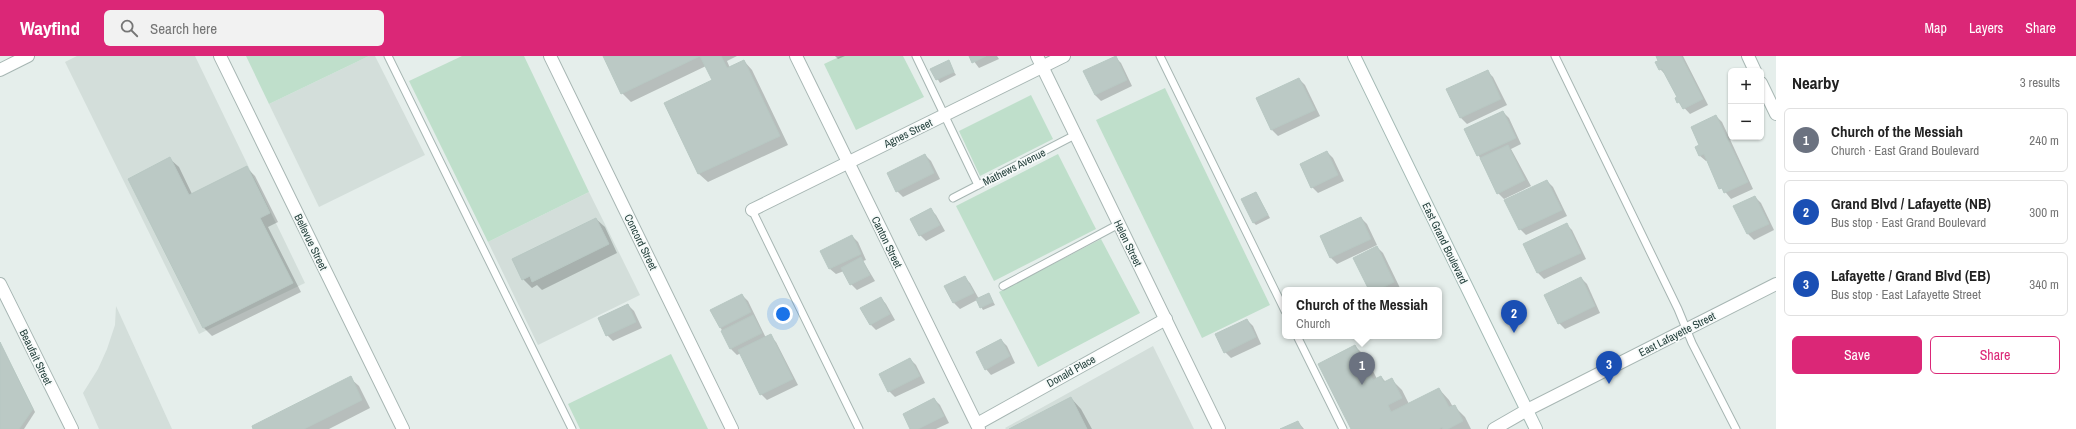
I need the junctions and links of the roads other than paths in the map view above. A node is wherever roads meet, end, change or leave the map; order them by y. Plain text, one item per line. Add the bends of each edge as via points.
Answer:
1 (28, 56) edge
2 (220, 56) edge
3 (388, 56) edge
4 (550, 56) edge
5 (796, 56) edge
6 (916, 56) edge
7 (1064, 56) edge
8 (1160, 56) edge
9 (1354, 56) edge
10 (1555, 56) edge
11 (1748, 56) edge
12 (1040, 61) edge
13 (1754, 68) edge
14 (0, 70) edge
15 (1764, 89) edge
16 (1776, 114) edge
17 (944, 115) junction
18 (1076, 135) junction
19 (848, 162) junction
20 (978, 185) junction
21 (953, 198) dead end
22 (752, 210) joint
23 (1119, 224) junction
24 (0, 284) edge
25 (1776, 284) edge
26 (1003, 286) dead end
27 (1282, 305) edge
28 (1166, 319) junction
29 (1686, 329) junction
30 (1298, 339) edge
31 (1527, 410) junction
32 (978, 427) edge
33 (72, 429) edge
34 (402, 429) edge
35 (572, 429) edge
36 (732, 429) edge
37 (859, 429) edge
38 (1219, 429) edge
39 (1343, 429) edge
40 (1494, 429) edge
41 (1536, 429) edge
42 (1736, 429) edge

1 - 14 street
2 - 34 street, Bellevue Street
3 - 35 lane
4 - 36 street, Concord Street
5 - 19 street, Canton Street
6 - 17 lane
7 - 12 street, Agnes Street
8 - 27 lane
9 - 31 street, East Grand Boulevard
10 - 29 lane
11 - 13 street
12 - 17 street, Agnes Street
12 - 18 street, Helen Street
15 - 16 street
17 - 19 street, Agnes Street
17 - 20 lane
18 - 20 lane, Mathews Avenue
18 - 23 street, Helen Street
19 - 22 street, Agnes Street
19 - 32 street, Canton Street
20 - 21 lane, Mathews Avenue
22 - 37 lane
23 - 26 lane
23 - 28 street, Helen Street
24 - 33 street, Beaufait Street
25 - 29 street, East Lafayette Street
28 - 32 street, Donald Place
28 - 38 street, Helen Street
29 - 31 street, East Lafayette Street
29 - 42 lane
30 - 39 lane
31 - 40 street, East Lafayette Street
31 - 41 street, East Grand Boulevard

